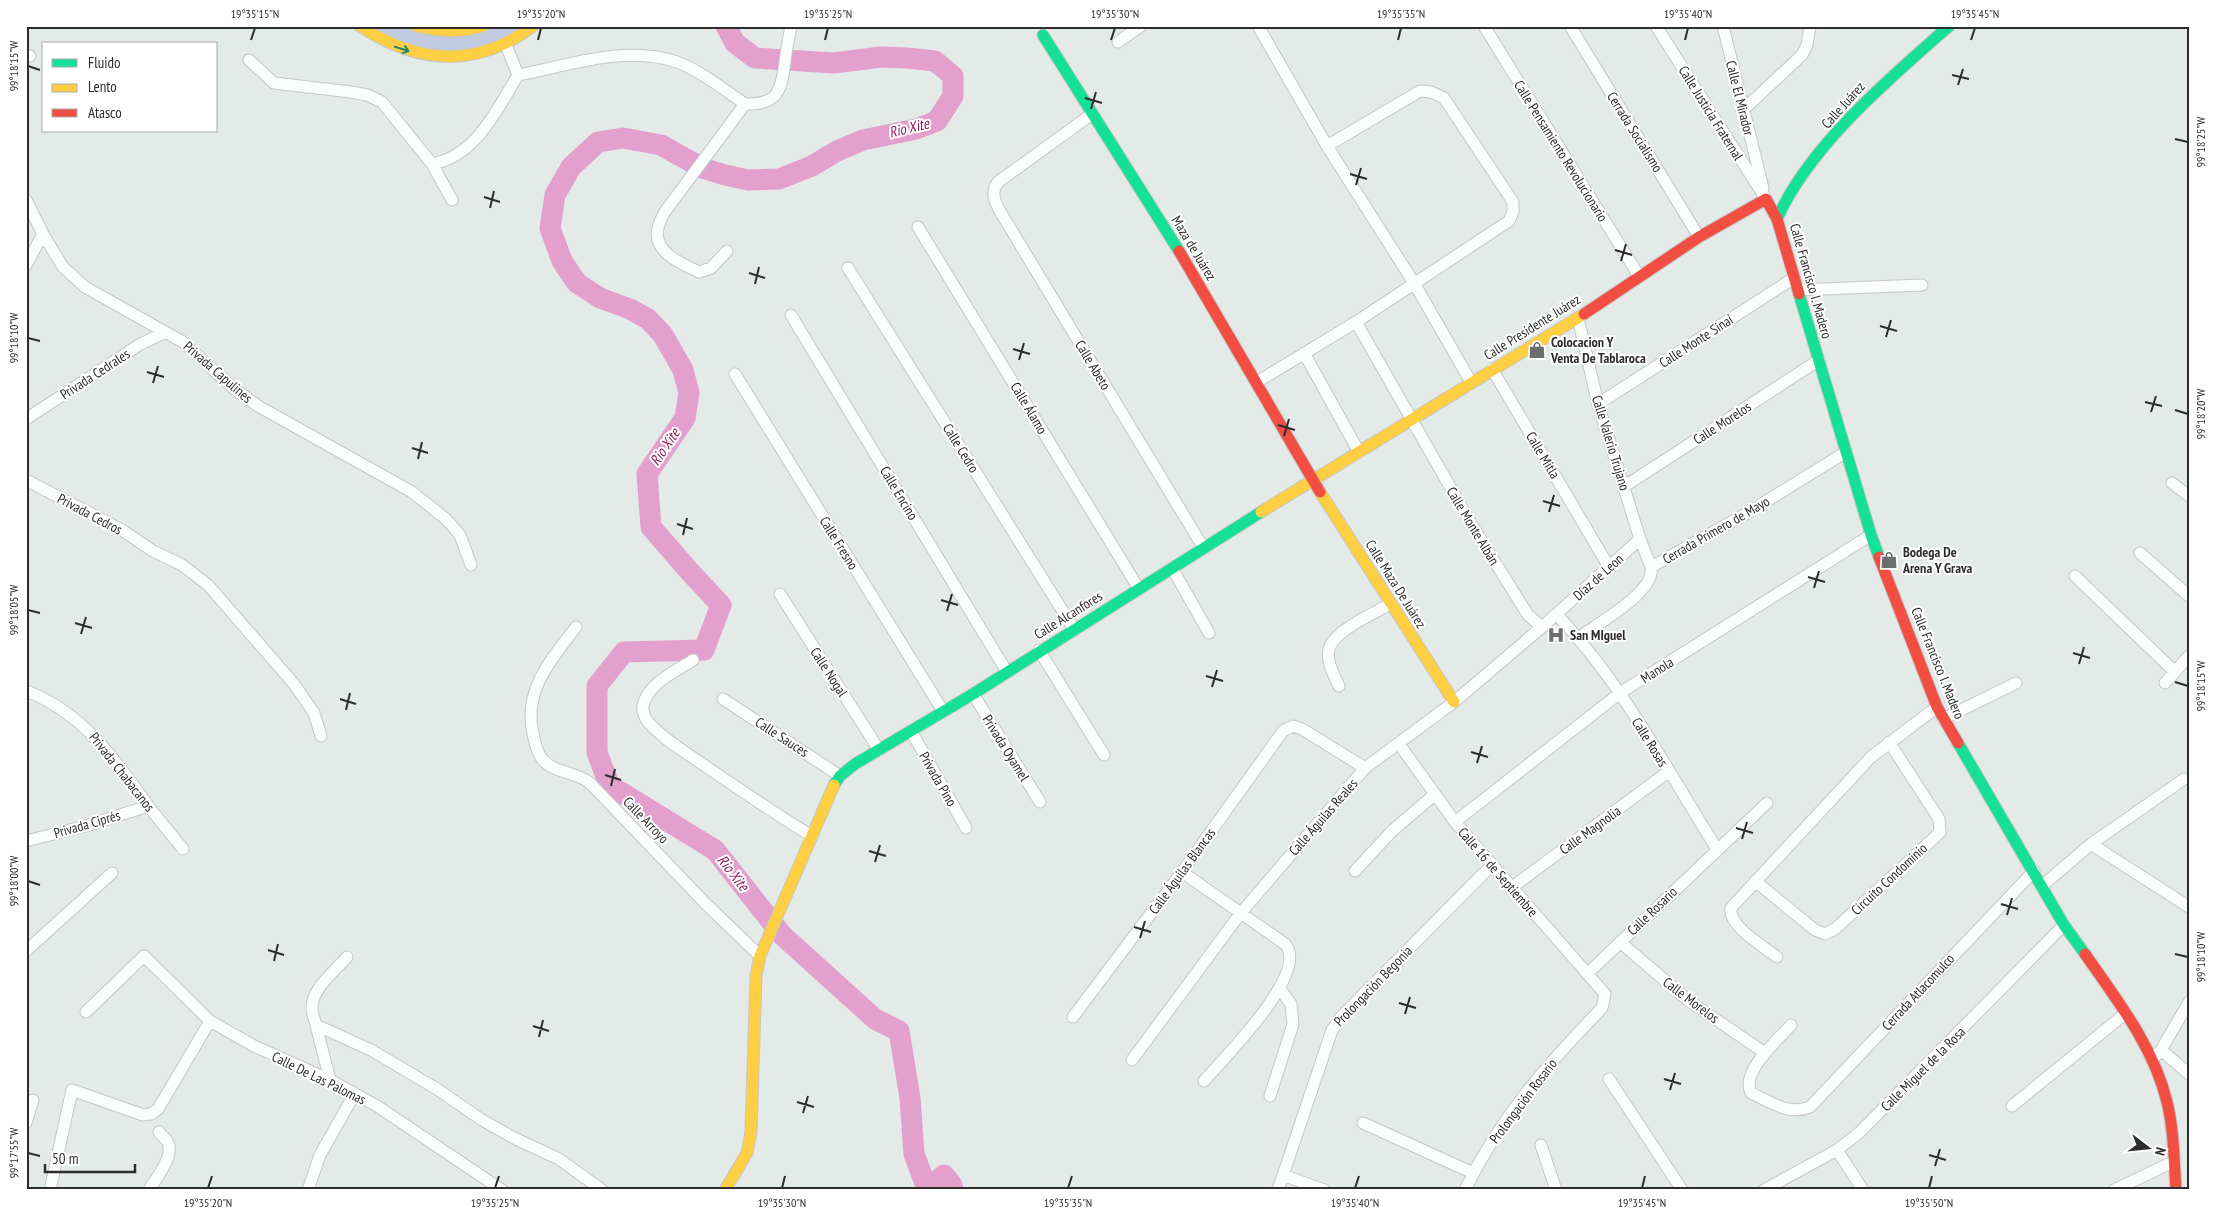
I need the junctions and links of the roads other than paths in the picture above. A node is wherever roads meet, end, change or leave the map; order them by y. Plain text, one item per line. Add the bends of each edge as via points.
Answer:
1 (360, 26) edge
2 (416, 26) edge
3 (483, 26) edge
4 (533, 26) edge
5 (791, 26) edge
6 (1141, 26) edge
7 (1258, 26) edge
8 (1484, 26) edge
9 (1570, 26) edge
10 (1656, 26) edge
11 (1723, 26) edge
12 (1949, 26) edge
13 (1810, 31) edge
14 (1043, 35) dead end
15 (1118, 42) dead end
16 (506, 45) junction
17 (249, 60) dead end
18 (518, 76) junction
19 (745, 104) junction
20 (1742, 111) junction
21 (1092, 114) junction
22 (1327, 146) junction
23 (432, 164) junction
24 (1766, 199) junction
25 (26, 200) edge
26 (452, 200) dead end
27 (1777, 219) junction
28 (918, 227) dead end
29 (43, 234) junction
30 (1700, 237) junction
31 (727, 251) dead end
32 (26, 265) edge
33 (848, 268) dead end
34 (1639, 276) junction
35 (1794, 278) junction
36 (1414, 283) junction
37 (1922, 285) dead end
38 (1798, 290) junction
39 (791, 315) dead end
40 (1578, 318) junction
41 (1356, 322) junction
42 (165, 332) junction
43 (1304, 353) junction
44 (1819, 360) junction
45 (1492, 369) junction
46 (735, 374) dead end
47 (1257, 382) junction
48 (1471, 382) junction
49 (1598, 404) junction
50 (26, 419) edge
51 (1412, 419) junction
52 (1359, 452) junction
53 (1846, 452) junction
54 (26, 480) edge
55 (1313, 481) junction
56 (2172, 483) dead end
57 (1625, 486) junction
58 (2189, 496) edge
59 (1871, 535) junction
60 (1640, 539) junction
61 (1203, 547) junction
62 (2140, 553) dead end
63 (471, 565) dead end
64 (1608, 567) junction
65 (1651, 567) junction
66 (1172, 568) junction
67 (2075, 576) dead end
68 (1139, 589) junction
69 (780, 594) dead end
70 (2189, 596) edge
71 (1390, 604) junction
72 (1556, 615) junction
73 (576, 627) dead end
74 (1542, 628) junction
75 (1074, 629) junction
76 (1210, 633) dead end
77 (1578, 638) junction
78 (1039, 650) junction
79 (2189, 656) edge
80 (692, 660) dead end
81 (1007, 672) junction
82 (2175, 672) junction
83 (2016, 683) dead end
84 (2165, 683) dead end
85 (1339, 686) dead end
86 (26, 691) edge
87 (1620, 693) junction
88 (973, 694) junction
89 (723, 698) dead end
90 (1454, 702) junction
91 (1937, 707) junction
92 (944, 711) junction
93 (1943, 719) junction
94 (911, 731) junction
95 (321, 736) dead end
96 (1889, 742) junction
97 (1399, 744) junction
98 (879, 750) junction
99 (1104, 755) dead end
100 (1365, 768) junction
101 (1668, 772) junction
102 (840, 776) junction
103 (2184, 779) dead end
104 (1434, 795) junction
105 (1040, 802) dead end
106 (1767, 803) dead end
107 (148, 806) junction
108 (1455, 822) junction
109 (966, 828) dead end
110 (812, 836) junction
111 (26, 841) edge
112 (2091, 844) junction
113 (183, 849) dead end
114 (1717, 849) junction
115 (1492, 865) junction
116 (2034, 870) junction
117 (1355, 871) dead end
118 (1182, 872) junction
119 (112, 874) dead end
120 (1754, 881) junction
121 (2042, 886) junction
122 (1511, 888) junction
123 (2189, 907) edge
124 (1240, 914) junction
125 (2064, 925) junction
126 (1620, 942) junction
127 (26, 951) edge
128 (760, 956) junction
129 (347, 957) dead end
130 (1777, 957) dead end
131 (1587, 974) junction
132 (1280, 989) junction
133 (1604, 994) joint
134 (2189, 1002) edge
135 (86, 1012) dead end
136 (2126, 1013) junction
137 (1073, 1017) dead end
138 (210, 1021) junction
139 (316, 1025) junction
140 (1791, 1025) dead end
141 (2161, 1050) junction
142 (1765, 1053) junction
143 (1132, 1060) dead end
144 (2152, 1060) junction
145 (2189, 1074) edge
146 (1609, 1079) dead end
147 (330, 1080) junction
148 (1204, 1081) dead end
149 (354, 1095) junction
150 (1270, 1096) dead end
151 (33, 1100) dead end
152 (2012, 1106) dead end
153 (26, 1121) edge
154 (1363, 1123) dead end
155 (159, 1132) dead end
156 (1541, 1145) dead end
157 (1837, 1150) junction
158 (2175, 1161) junction
159 (1473, 1173) junction
160 (1283, 1175) junction
161 (50, 1190) edge
162 (149, 1190) edge
163 (308, 1190) edge
164 (502, 1190) edge
165 (602, 1190) edge
166 (725, 1190) edge
167 (1278, 1190) edge
168 (1324, 1190) edge
169 (1465, 1190) edge
170 (1556, 1190) edge
171 (1682, 1190) edge
172 (1764, 1190) edge
173 (1863, 1190) edge
174 (2114, 1190) edge
175 (2176, 1190) edge

1 -> 16 street via 394,47 412,52 464,56 486,53
2 - 3 street via 453,32
4 - 16 street
5 - 19 street via 780,89 768,101
6 - 15 street
7 - 22 street
8 - 34 street, Calle Pensamiento Revolucionario
9 - 30 street, Cerrada Socialismo
10 - 24 street, Calle Justicia Fraternal
11 - 20 street, Calle El Mirador
12 - 27 street, Calle Juárez via 1843,126 1789,193
13 - 20 street via 1802,56
14 - 21 street, Maza de Juárez
16 - 18 street
17 - 23 street via 274,83 351,92 382,102
18 - 19 street via 616,56 650,57 676,61 691,68
18 - 23 street via 467,149 454,158
19 - 31 street via 664,213 658,229 659,244 680,264 699,272 711,268
20 - 24 street, Calle El Mirador
21 - 47 street, Maza de Juárez
21 - 61 street, Calle Abeto via 998,182 993,195
22 - 36 street
22 - 36 street via 1420,91 1431,92 1444,98 1513,202 1509,221
23 - 26 street
24 - 27 street, Calle Francisco I. Madero
24 - 30 street, Calle Presidente Juárez
25 - 29 street, Privada Capulines
27 - 35 street, Calle Francisco I. Madero
28 - 68 street, Calle Álamo
29 - 32 street
29 - 42 street, Privada Capulines via 63,267 85,286
30 - 34 street, Calle Presidente Juárez
33 - 75 street, Calle Cedro
34 - 40 street, Calle Presidente Juárez
35 - 38 street, Calle Francisco I. Madero
35 - 49 street, Calle Monte Sinaí
36 - 41 street
36 - 48 street
37 - 38 street
38 - 44 street, Calle Francisco I. Madero
39 - 81 street, Calle Encino
40 - 45 street, Calle Presidente Juárez
40 - 49 street, Calle Valerio Trujano
41 - 43 street
41 - 51 street, Calle Monte Albán
42 - 50 street, Privada Cedrales via 139,345
42 - 63 street, Privada Capulines via 183,342 258,406 428,504 460,535
43 - 47 street
43 - 52 street
44 - 53 street, Calle Francisco I. Madero
44 - 57 street, Calle Morelos
45 - 48 street, Calle Presidente Juárez
45 - 64 street, Calle Mitla
46 - 92 street, Calle Fresno
47 - 55 street, Maza de Juárez
48 - 51 street, Calle Presidente Juárez
49 - 57 street, Calle Valerio Trujano
51 - 52 street, Calle Presidente Juárez
51 - 74 street, Calle Monte Albán via 1498,569 1528,615
52 - 55 street, Calle Presidente Juárez
53 - 59 street, Calle Francisco I. Madero
53 - 65 street, Cerrada Primero de Mayo
54 - 95 street, Privada Cedros via 122,530 153,551 182,565 208,585 294,684 314,713
55 - 61 street, Calle Alcanfores
55 - 71 street, Calle Maza De Juárez
56 - 58 street
57 - 60 street, Calle Valerio Trujano
59 - 87 street, Manola
59 - 91 street, Calle Francisco I. Madero
60 - 64 street, Díaz de Leon
60 - 65 street, Calle Valerio Trujano
61 - 66 street, Calle Alcanfores
62 - 70 street
64 - 72 street, Díaz de Leon
65 - 77 street, Cerrada Primero de Mayo via 1652,577 1641,593
66 - 68 street, Calle Alcanfores
66 - 76 street
67 - 82 street
68 - 75 street, Calle Alcanfores
69 - 98 street, Calle Nogal
71 - 85 street via 1343,631 1331,643 1328,656
71 - 90 street, Calle Maza De Juárez
72 - 74 street, Calle Águilas Reales
72 - 77 street, Calle Rosas
73 - 128 street, Calle Arroyo via 542,672 535,687 531,724 542,759 550,766 590,783
74 - 90 street, Calle Águilas Reales
75 - 78 street, Calle Alcanfores
77 - 87 street, Calle Rosas
78 - 81 street, Calle Alcanfores
78 - 99 street
79 - 82 street
80 - 110 street via 658,683 645,699 643,710 648,723 680,749
81 - 88 street, Calle Alcanfores
82 - 84 street
83 - 93 street
86 - 107 street, Privada Chabacanos via 45,698 83,725 118,763
87 - 101 street, Calle Rosas
87 - 108 street, Manola
88 - 92 street, Calle Alcanfores
88 - 105 street, Privada Oyamel
89 - 102 street, Calle Sauces
90 - 97 street, Calle Águilas Reales
91 - 93 street, Calle Francisco I. Madero
91 - 96 street
92 - 94 street, Calle Alcanfores
93 - 116 street, Calle Francisco I. Madero
94 - 98 street, Calle Alcanfores
94 - 109 street, Privada Pino
96 - 120 street
96 - 120 street, Circuito Condominio via 1939,818 1940,832 1835,929 1825,934 1815,930
97 - 100 street, Calle Águilas Reales
97 - 104 street, Calle 16 de Septiembre
98 - 102 street, Calle Alcanfores
100 - 118 street, Calle Águilas Blancas via 1302,728 1293,726 1283,732
100 - 124 street, Calle Águilas Reales
101 - 114 street, Calle Rosas
101 - 122 street, Calle Magnolia
102 - 110 street
103 - 112 street
104 - 108 street, Calle 16 de Septiembre
104 - 117 street via 1392,831
106 - 114 street, Calle Rosario
107 - 111 street, Privada Ciprés
107 - 113 street, Privada Chabacanos
108 - 115 street, Calle 16 de Septiembre
110 - 128 street
112 - 121 street
112 - 123 street
114 - 126 street, Calle Rosario
115 - 122 street, Calle 16 de Septiembre
115 - 160 street, Prolongación Begonia via 1341,1017 1332,1030
116 - 121 street, Calle Francisco I. Madero
116 - 142 street, Cerrada Atlacomulco via 1810,1107 1800,1111 1789,1110 1751,1093 1748,1079
118 - 124 street
118 - 137 street, Calle Águilas Blancas
119 - 127 street
120 - 130 street via 1730,912 1735,924
121 - 125 street, Calle Francisco I. Madero
122 - 131 street, Calle 16 de Septiembre
124 - 132 street via 1290,949 1288,972
124 - 143 street, Calle Águilas Reales
125 - 136 street, Calle Francisco I. Madero
125 - 157 street, Calle Miguel de la Rosa via 1860,1132
126 - 131 street, Calle Rosario
126 - 142 street, Calle Morelos via 1689,1000
128 - 166 street via 756,976 750,1139 747,1153
129 - 139 street via 315,997 312,1009
131 - 133 street, Calle 16 de Septiembre
132 - 148 street
132 - 150 street via 1291,1004 1293,1024
133 - 159 street, Prolongación Rosario via 1602,1008 1535,1079
134 - 141 street
135 - 138 street, Calle De Las Palomas via 144,956
136 - 144 street, Calle Francisco I. Madero
136 - 152 street
138 - 147 street, Calle De Las Palomas via 254,1046
138 - 161 street via 158,1109 151,1114 143,1115 72,1090
139 - 147 street
139 - 165 street via 372,1050 498,1129 559,1159
140 - 142 street
141 - 144 street
141 - 145 street
144 - 158 street, Calle Francisco I. Madero via 2167,1101
146 - 171 street
147 - 149 street, Calle De Las Palomas
149 - 163 street via 320,1155
149 - 164 street, Calle De Las Palomas via 377,1106
151 - 153 street
154 - 159 street
155 - 162 street via 170,1149
156 - 170 street
157 - 172 street, Calle Miguel de la Rosa
157 - 173 street
158 - 174 street
158 - 175 street, Calle Francisco I. Madero
159 - 169 street, Prolongación Rosario
160 - 167 street, Prolongación Begonia
160 - 168 street

